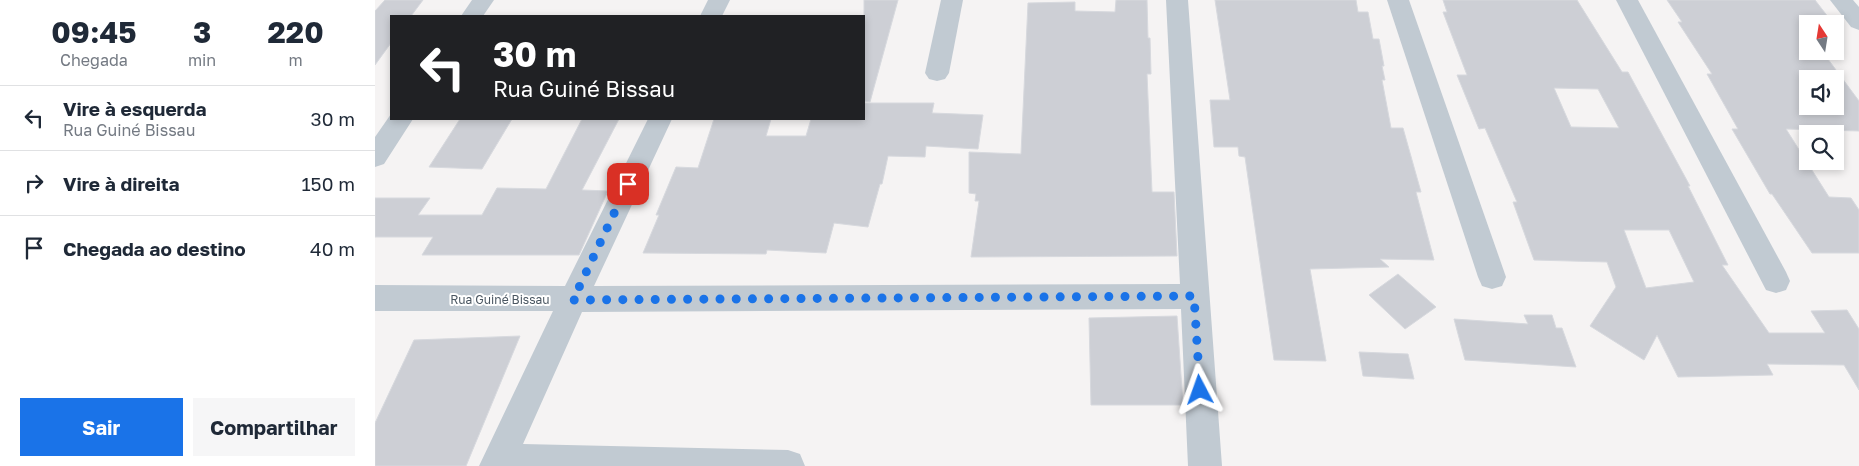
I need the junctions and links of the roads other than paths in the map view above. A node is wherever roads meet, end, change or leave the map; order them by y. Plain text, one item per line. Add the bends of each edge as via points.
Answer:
1 (483, 0) edge
2 (719, 0) edge
3 (952, 0) edge
4 (1177, 0) edge
5 (1398, 0) edge
6 (1627, 0) edge
7 (1841, 0) edge
8 (473, 15) edge
9 (712, 15) edge
10 (1859, 22) edge
11 (937, 73) dead end
12 (400, 120) edge
13 (660, 120) edge
14 (375, 157) edge
15 (1492, 276) dead end
16 (1776, 281) dead end
17 (1194, 296) junction
18 (375, 298) edge
19 (573, 300) junction
20 (498, 463) edge
21 (788, 466) edge
22 (1205, 466) edge

1 - 8 street
2 - 9 street
3 - 11 street
4 - 17 street
5 - 15 street
6 - 16 street
7 - 10 street
12 - 14 street
13 - 19 street
17 - 19 street, Rua Guiné Bissau
17 - 22 street
18 - 19 street, Rua Guiné Bissau
19 - 20 street
20 - 21 street

